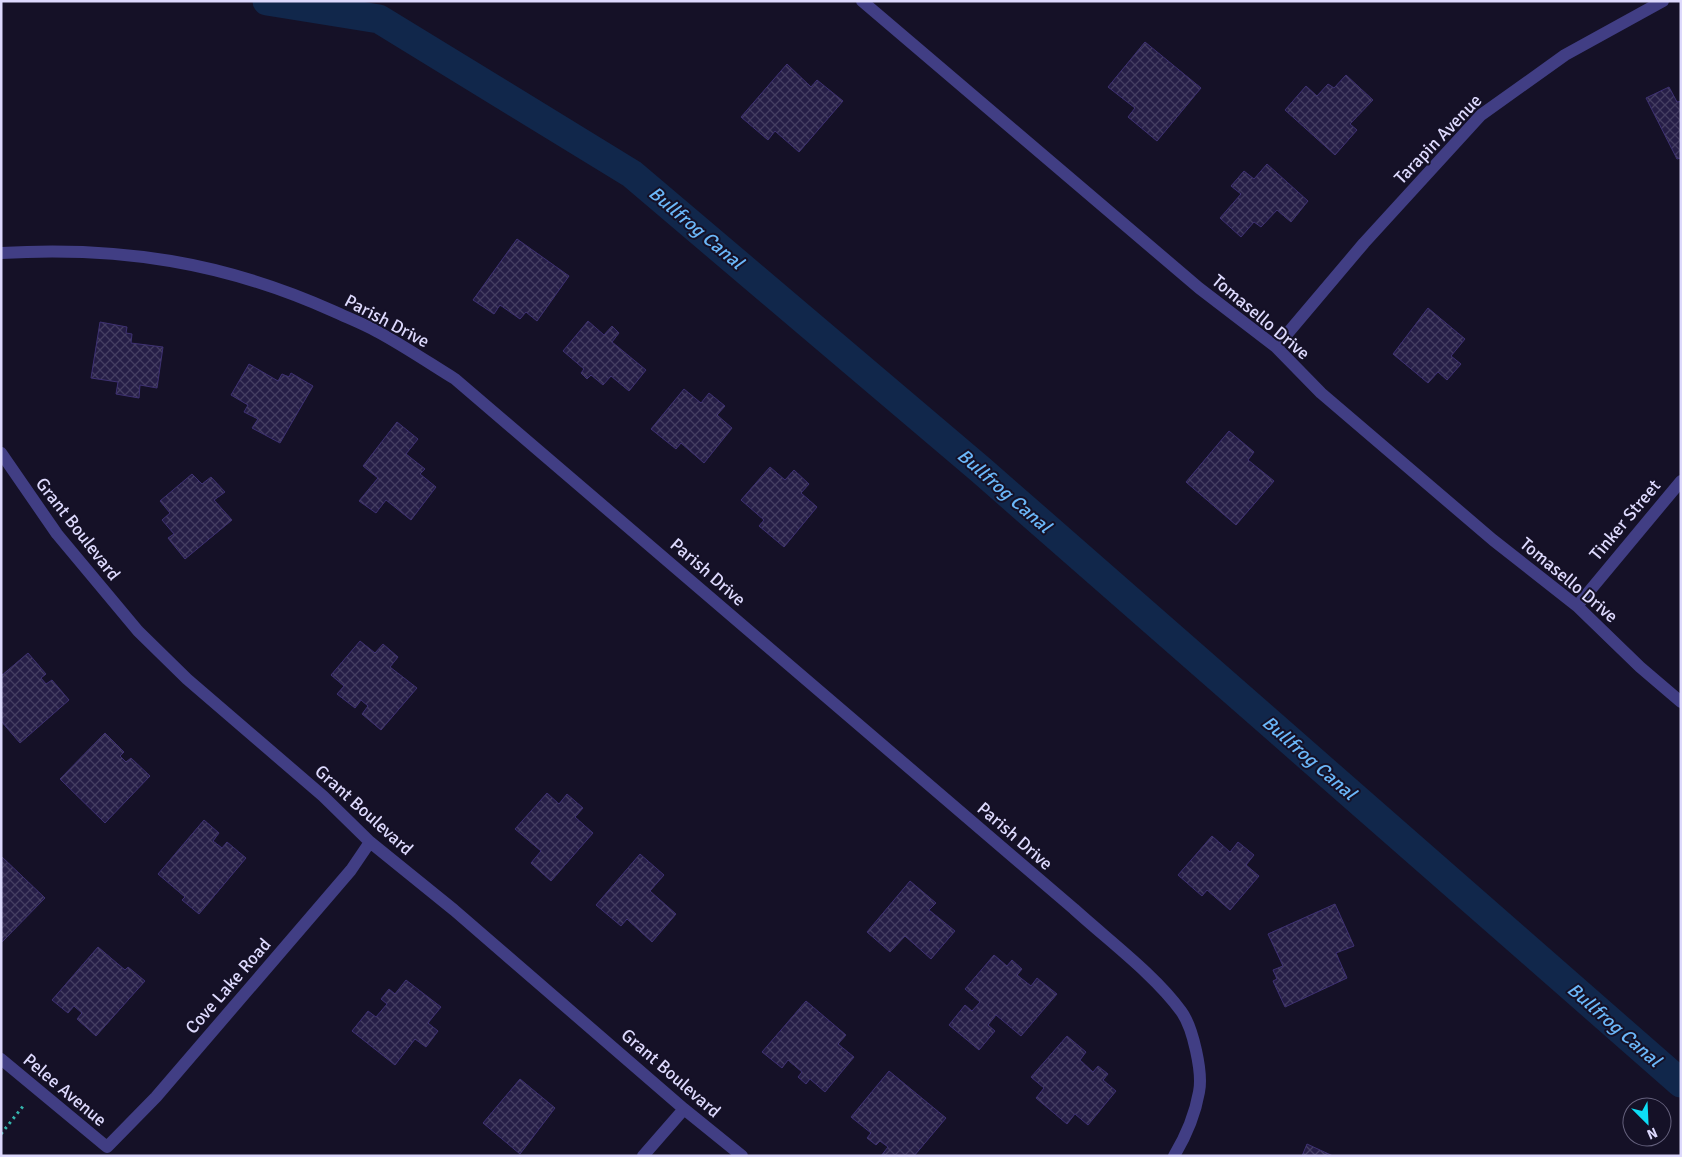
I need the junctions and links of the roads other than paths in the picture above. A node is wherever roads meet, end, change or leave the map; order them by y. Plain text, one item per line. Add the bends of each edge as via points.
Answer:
1 (862, 1) edge
2 (1663, 1) edge
3 (1, 253) edge
4 (1276, 347) junction
5 (1, 453) edge
6 (1681, 481) edge
7 (1577, 606) junction
8 (1681, 702) edge
9 (370, 842) junction
10 (1, 1059) edge
11 (684, 1109) junction
12 (107, 1147) joint
13 (643, 1156) edge
14 (742, 1156) edge
15 (1174, 1156) edge

1 - 4 street, Tomasello Drive via 1199,288
2 - 4 street, Tarapin Avenue via 1565,55 1481,114 1364,243
3 - 15 street, Parish Drive via 53,250 134,255 205,266 295,294 376,331 455,379 1074,909 1162,989 1183,1013 1195,1042 1200,1090 1192,1122
4 - 7 street, Tomasello Drive via 1321,393 1492,540
5 - 9 street, Grant Boulevard via 57,534 138,631 187,679 323,796
6 - 7 street, Tinker Street
7 - 8 street, Tomasello Drive
9 - 11 street, Grant Boulevard via 454,910
9 - 12 street, Cove Lake Road via 351,870 163,1089
10 - 12 street, Pelee Avenue
11 - 13 street
11 - 14 street, Grant Boulevard

